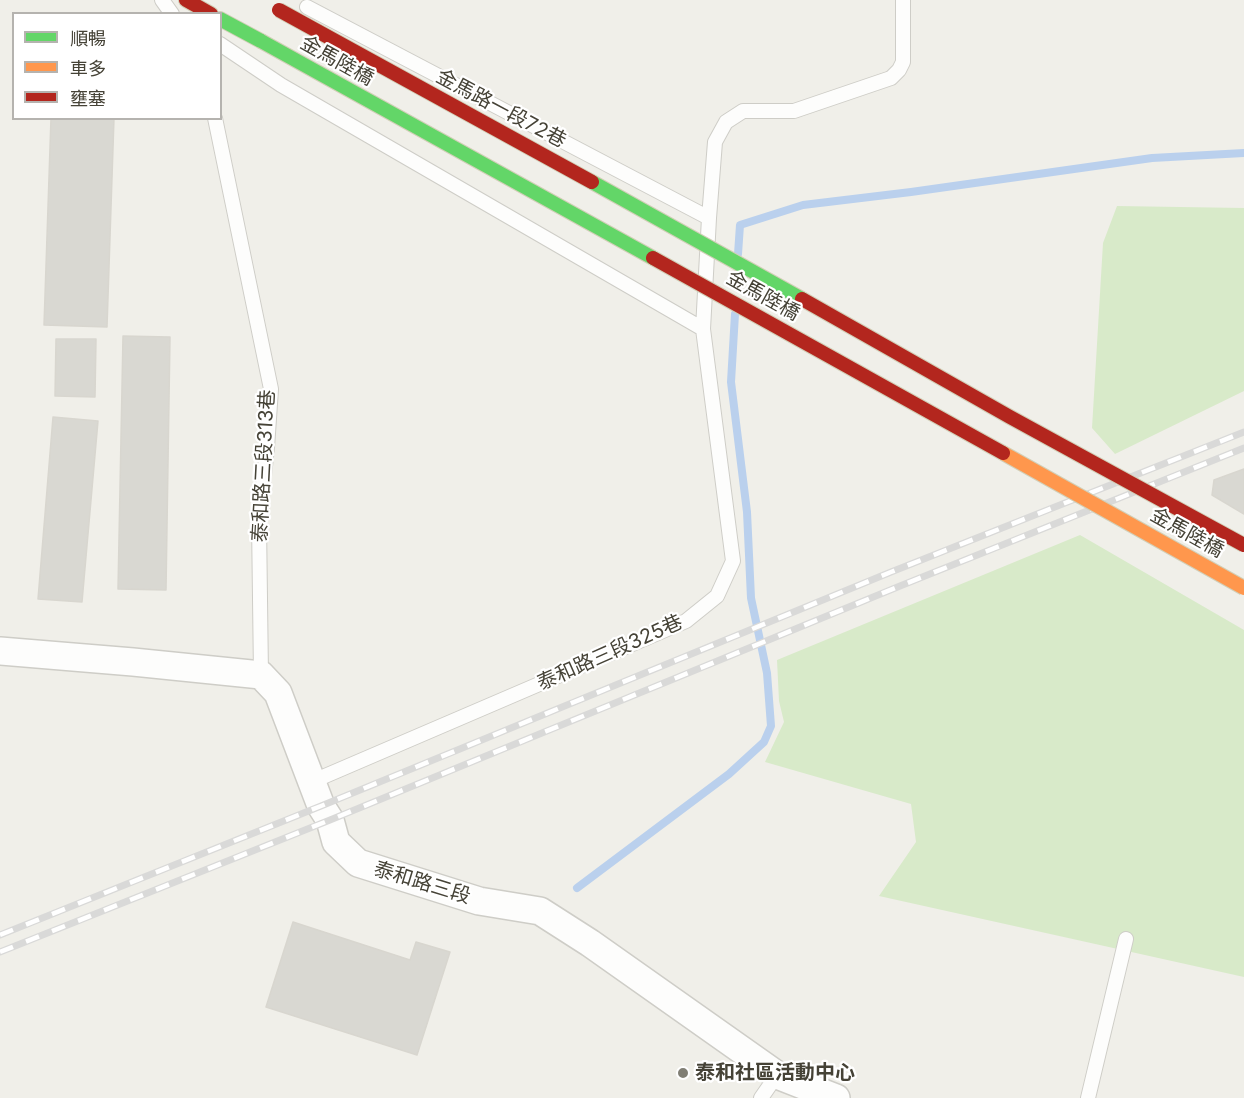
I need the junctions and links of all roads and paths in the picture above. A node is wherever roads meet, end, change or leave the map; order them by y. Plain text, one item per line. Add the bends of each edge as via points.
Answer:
1 (170, 0) edge
2 (186, 0) edge
3 (294, 0) edge
4 (903, 0) edge
5 (275, 7) dead end
6 (182, 12) edge
7 (207, 12) edge
8 (222, 20) edge
9 (222, 45) edge
10 (215, 120) edge
11 (709, 218) junction
12 (703, 329) junction
13 (1244, 545) edge
14 (1244, 588) edge
15 (0, 651) edge
16 (261, 675) junction
17 (311, 782) junction
18 (1126, 939) dead end
19 (777, 1075) junction
20 (761, 1098) edge
21 (836, 1098) edge
22 (1088, 1098) edge

1 - 6 lane
2 - 7 main road
3 - 11 lane, 金馬路一段72巷
4 - 11 lane, 泰和路三段325巷 via 903,62 891,78 794,111 743,111 726,122 715,142
5 - 13 main road, 金馬陸橋, bridge
8 - 14 main road, 金馬陸橋, bridge
9 - 12 lane via 281,85
10 - 16 lane, 泰和路三段313巷 via 271,389 259,522
11 - 12 lane, 泰和路三段325巷
12 - 17 lane, 泰和路三段325巷 via 733,561 717,596 686,621
15 - 16 street
16 - 17 street, 泰和路三段 via 278,693
17 - 19 street, 泰和路三段 via 330,819 336,842 358,863 479,901 540,911
18 - 22 lane
19 - 20 lane
19 - 21 street, 泰和路三段

